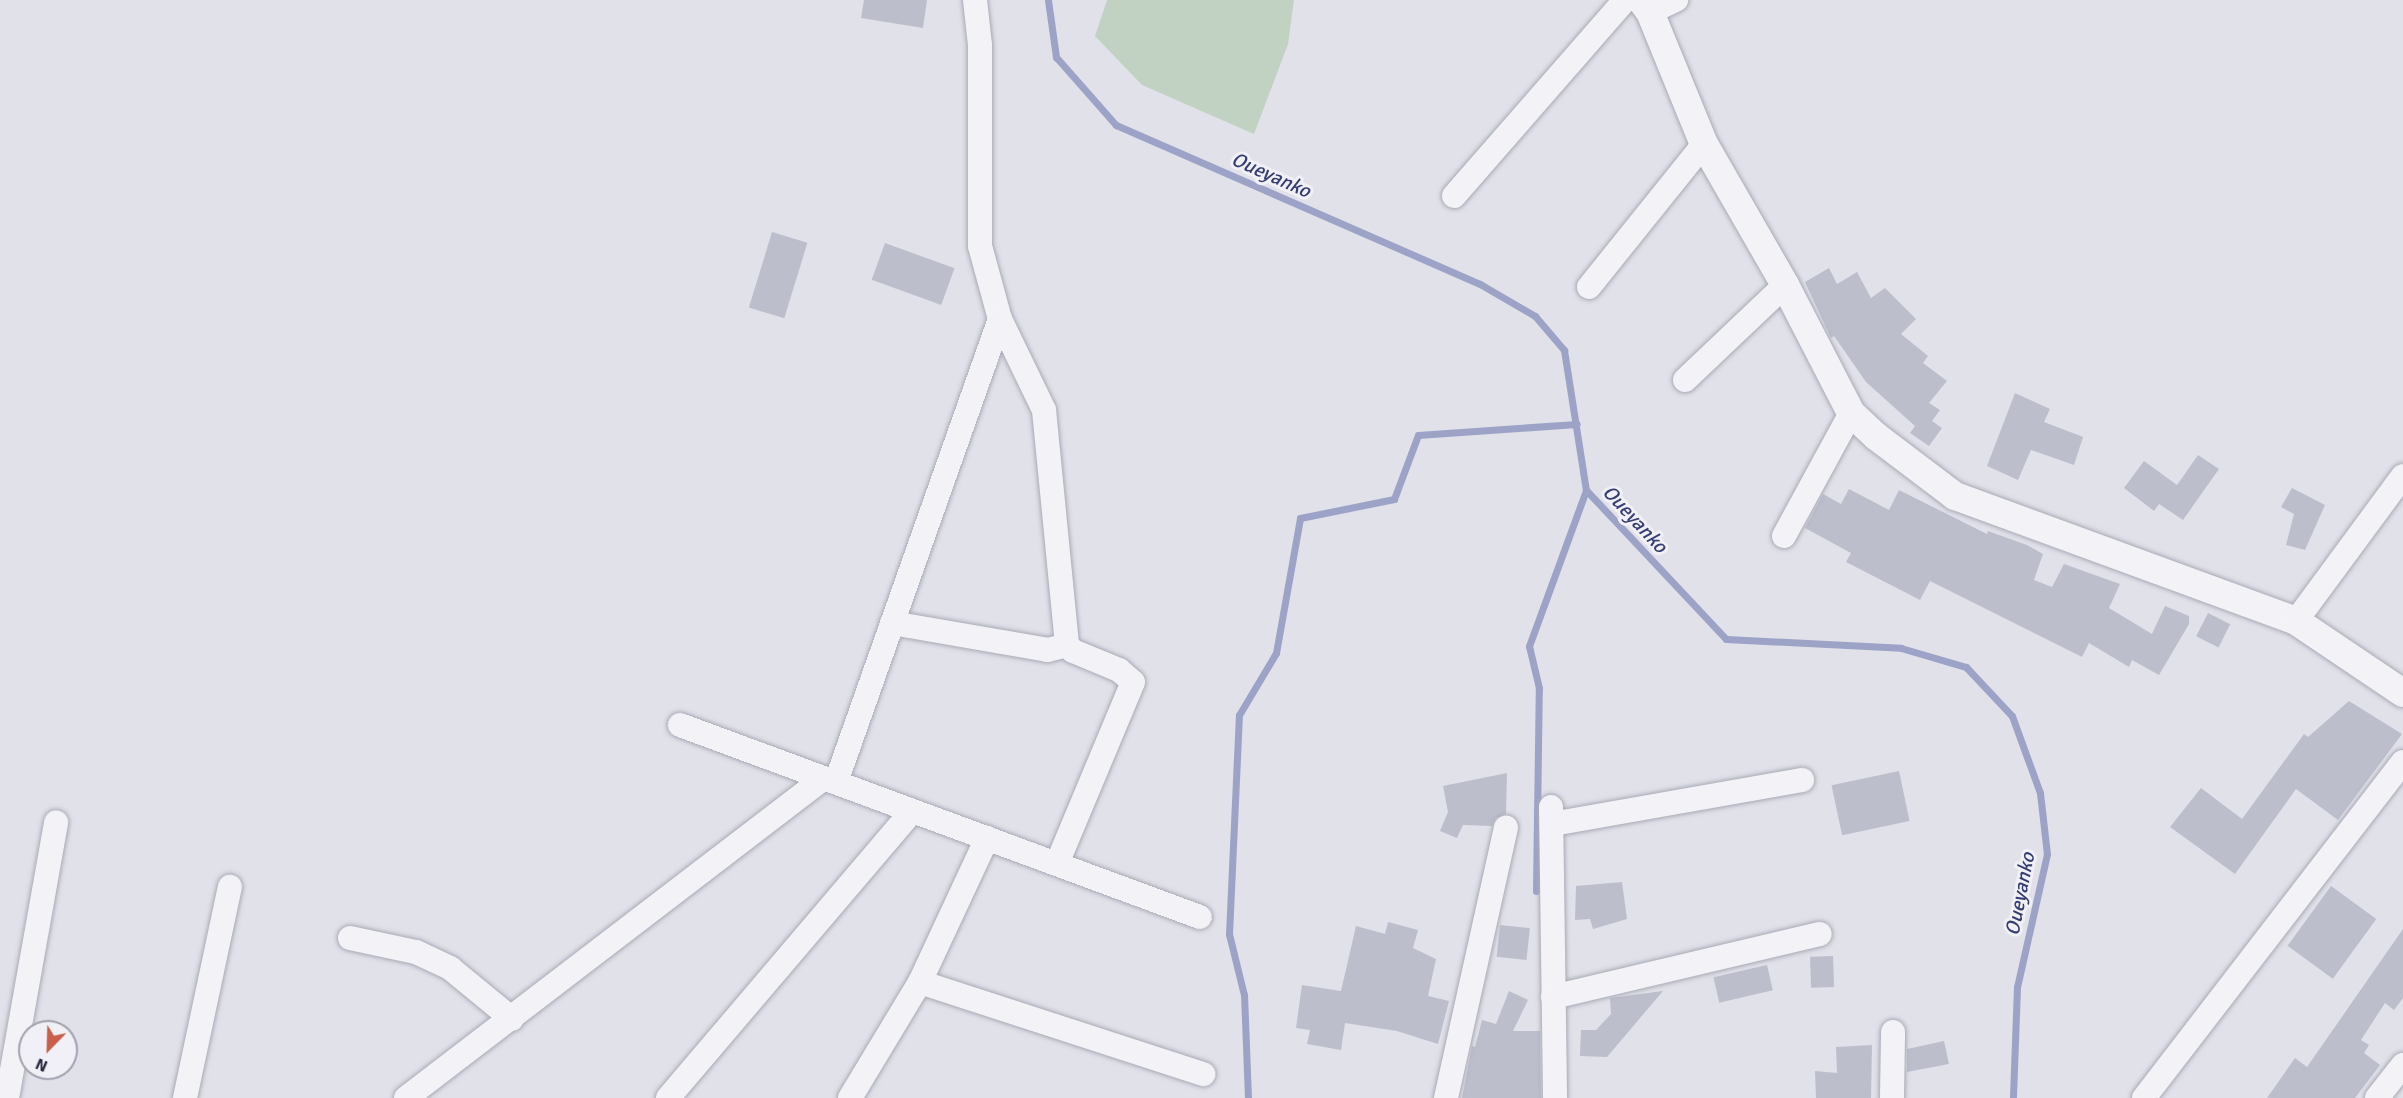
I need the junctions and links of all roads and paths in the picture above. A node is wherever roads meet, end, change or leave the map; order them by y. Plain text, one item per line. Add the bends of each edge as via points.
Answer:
1 (975, 0) edge
2 (1676, 0) edge
3 (1639, 4) edge
4 (1704, 144) junction
5 (1454, 196) dead end
6 (1785, 285) junction
7 (1589, 287) dead end
8 (1000, 319) junction
9 (1684, 380) dead end
10 (1851, 413) junction
11 (2403, 476) edge
12 (1784, 536) dead end
13 (2296, 621) junction
14 (892, 623) junction
15 (1067, 645) junction
16 (2403, 693) edge
17 (680, 725) dead end
18 (2403, 762) edge
19 (830, 780) junction
20 (1802, 780) dead end
21 (912, 811) junction
22 (56, 822) dead end
23 (1506, 828) dead end
24 (987, 838) junction
25 (1057, 864) junction
26 (230, 887) dead end
27 (1200, 917) dead end
28 (1820, 934) dead end
29 (350, 938) dead end
30 (920, 982) junction
31 (1552, 997) junction
32 (512, 1019) junction
33 (1893, 1032) dead end
34 (2403, 1065) edge
35 (1203, 1074) dead end
36 (7, 1098) edge
37 (184, 1098) edge
38 (406, 1098) edge
39 (668, 1098) edge
40 (850, 1098) edge
41 (1446, 1098) edge
42 (1555, 1098) edge
43 (1892, 1098) edge
44 (2144, 1098) edge
45 (2377, 1098) edge

1 - 8 street via 980,45 980,246
2 - 3 street
3 - 4 street
3 - 5 street
4 - 6 street
4 - 7 street
6 - 9 street
6 - 10 street
8 - 14 street
8 - 15 street via 1044,410
10 - 12 street
10 - 13 street via 1955,496
11 - 13 street
13 - 16 street
14 - 15 street via 1048,650
14 - 19 street
15 - 25 street via 1119,670 1133,682
17 - 19 street
18 - 44 street
19 - 21 street
19 - 32 street
20 - 31 street via 1552,816
21 - 24 street
21 - 39 street
22 - 36 street
23 - 41 street
24 - 25 street
24 - 30 street
25 - 27 street
26 - 37 street
28 - 31 street
29 - 32 street via 416,952 450,968
30 - 35 street
30 - 40 street
31 - 42 street
32 - 38 street
33 - 43 street
34 - 45 street

